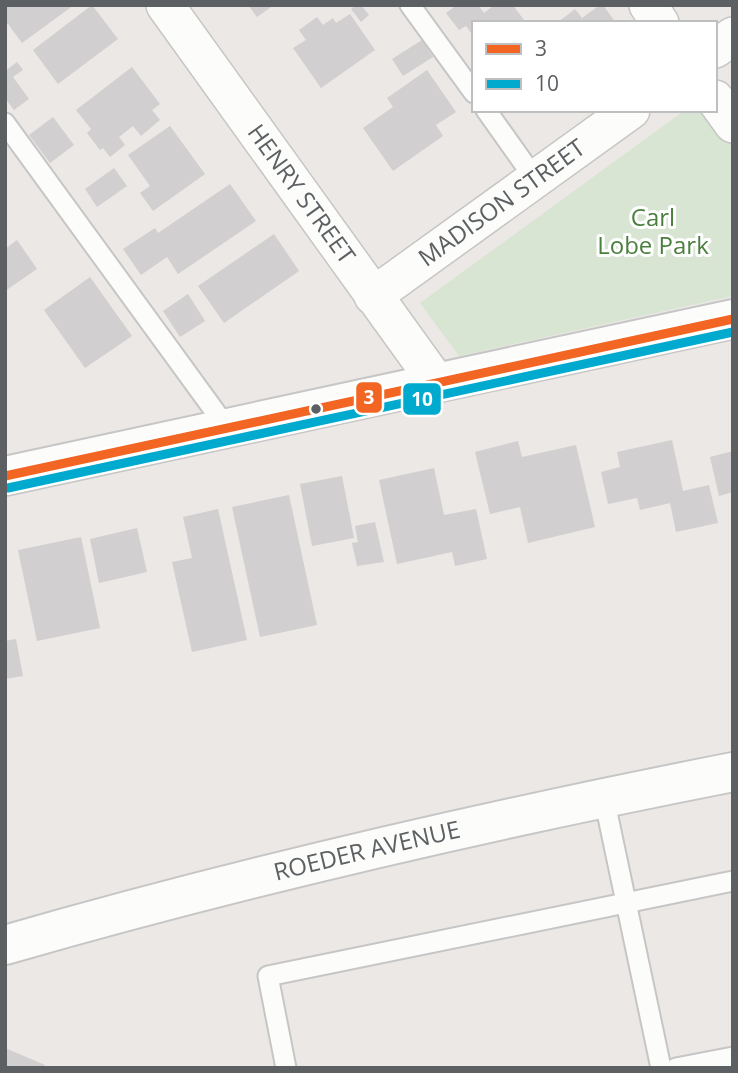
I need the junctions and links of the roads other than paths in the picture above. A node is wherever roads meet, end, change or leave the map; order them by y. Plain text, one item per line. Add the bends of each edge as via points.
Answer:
1 (165, 5) edge
2 (410, 5) edge
3 (648, 5) edge
4 (659, 21) edge
5 (733, 36) edge
6 (717, 48) edge
7 (472, 90) edge
8 (717, 102) edge
9 (487, 112) edge
10 (628, 112) edge
11 (5, 123) edge
12 (733, 124) edge
13 (535, 178) junction
14 (373, 296) junction
15 (733, 319) edge
16 (437, 383) junction
17 (226, 428) junction
18 (8, 471) edge
19 (733, 772) edge
20 (604, 798) junction
21 (733, 881) edge
22 (626, 903) junction
23 (5, 945) edge
24 (733, 1056) edge
25 (286, 1068) edge
26 (661, 1068) edge
27 (676, 1068) edge

1 - 14 street, HENRY STREET
2 - 7 lane
3 - 4 street
5 - 6 street
8 - 12 street
9 - 13 lane
10 - 13 street, MADISON STREET
11 - 17 lane
13 - 14 street, MADISON STREET
14 - 16 street, HENRY STREET
15 - 16 street
16 - 17 street
17 - 18 street
19 - 20 street, ROEDER AVENUE
20 - 22 lane
20 - 23 street, ROEDER AVENUE via 344,857
21 - 22 lane
22 - 25 lane via 268,976
22 - 26 lane
24 - 27 lane

